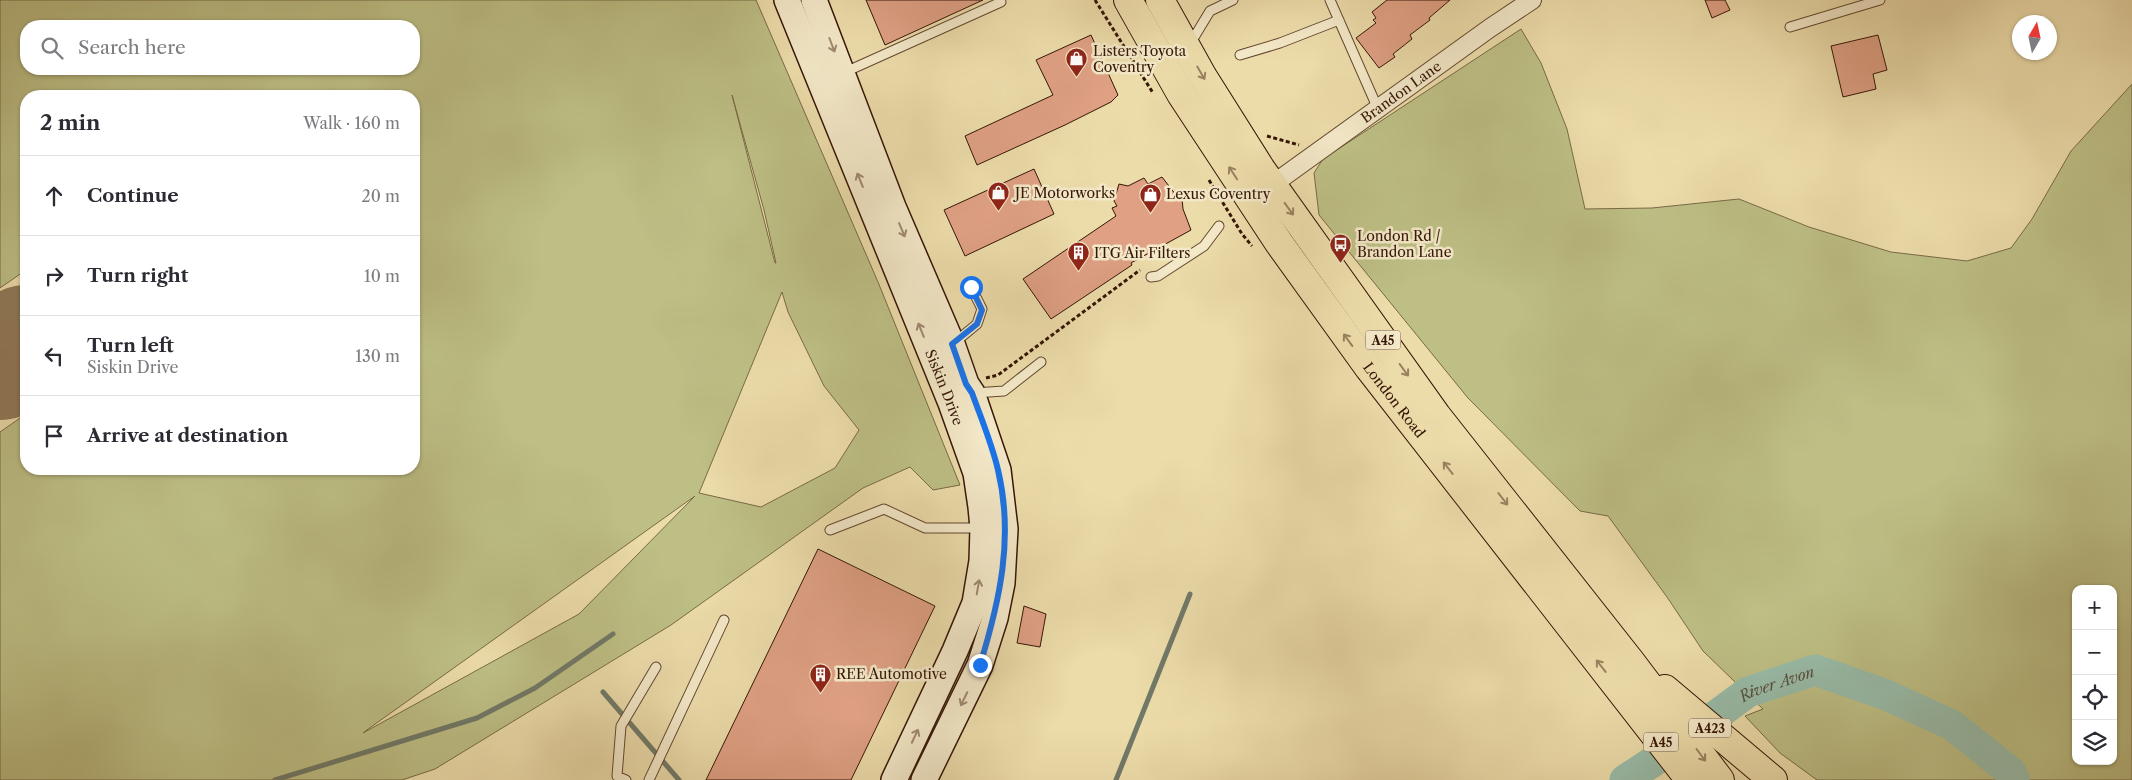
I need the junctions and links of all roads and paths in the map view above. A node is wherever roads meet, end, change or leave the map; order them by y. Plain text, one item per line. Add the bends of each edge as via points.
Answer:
1 (787, 0) edge
2 (814, 0) edge
3 (1095, 0) edge
4 (1128, 0) edge
5 (1160, 0) edge
6 (1208, 0) edge
7 (1233, 0) edge
8 (1330, 0) edge
9 (1532, 0) edge
10 (1880, 0) edge
11 (1001, 2) dead end
12 (1210, 11) junction
13 (1339, 20) junction
14 (1790, 27) dead end
15 (1188, 49) junction
16 (1240, 55) dead end
17 (842, 73) junction
18 (1142, 76) dead end
19 (1378, 109) junction
20 (1272, 185) junction
21 (1219, 226) dead end
22 (1152, 277) joint
23 (971, 287) dead end
24 (952, 344) junction
25 (1041, 362) dead end
26 (962, 395) junction
27 (994, 529) junction
28 (830, 530) dead end
29 (724, 620) dead end
30 (1631, 662) joint
31 (656, 666) dead end
32 (1646, 692) junction
33 (1768, 776) edge
34 (626, 780) edge
35 (648, 780) edge
36 (894, 780) edge
37 (924, 780) edge
38 (1690, 780) edge
39 (1720, 780) edge

26 -> 1 street, Siskin Drive
2 -> 17 street, Siskin Drive
3 - 18 path
32 -> 4 highway, London Road / A45 via 1369,368 1290,259 1181,94
5 - 15 highway, London Road / A45
6 - 12 lane
7 - 12 lane
8 - 13 lane
9 - 19 street, Brandon Lane
10 - 14 lane
11 - 17 lane
12 - 15 lane
13 - 16 lane
13 - 19 lane
15 -> 20 highway, London Road / A45
17 -> 24 street, Siskin Drive via 893,207
19 - 20 street, Brandon Lane
20 -> 30 highway, London Road / A45 via 1437,416
21 - 22 lane via 1204,246
22 - 26 path via 1142,268 998,375
23 - 24 lane via 982,310 977,324
24 - 26 street, Siskin Drive
25 - 26 lane via 1004,391
26 - 27 street, Siskin Drive via 976,473
27 - 28 lane via 925,528 884,509
36 -> 27 street, Siskin Drive via 975,603 982,561
27 -> 37 street, Siskin Drive via 1002,583 994,618 980,665
29 - 35 lane
30 - 32 highway, A423
31 - 34 lane via 621,726 617,776
32 - 33 highway, A423
32 - 38 highway, London Road / A45
32 -> 39 highway, London Road / A45

